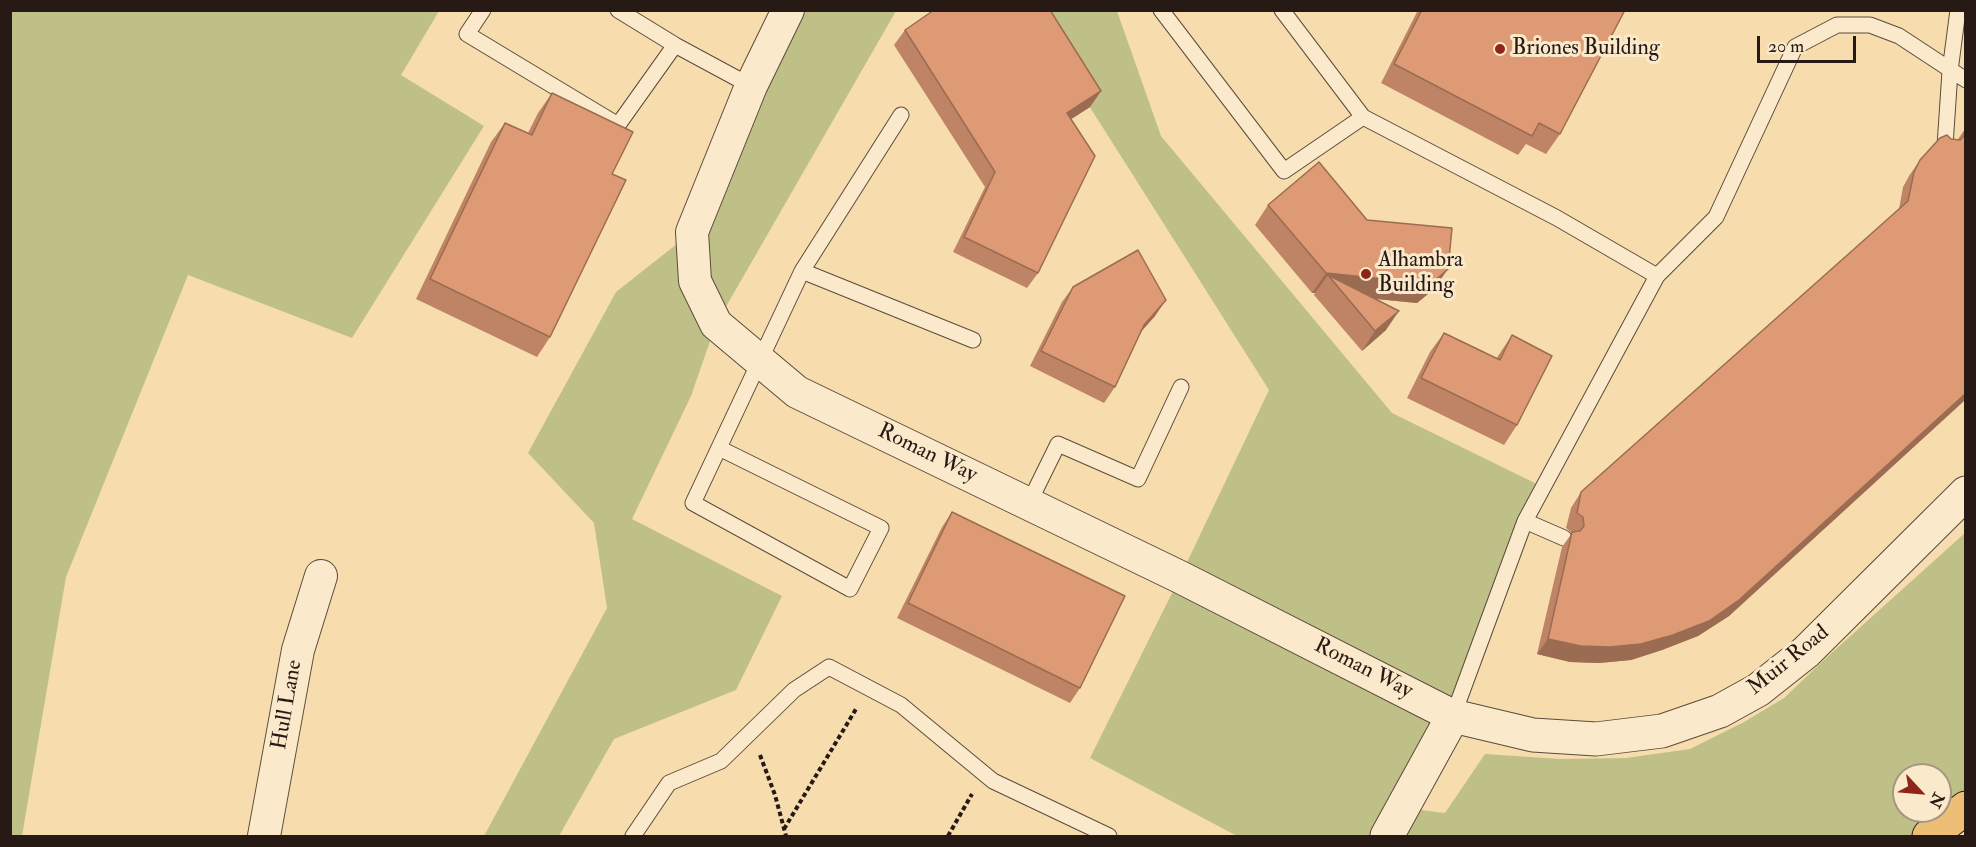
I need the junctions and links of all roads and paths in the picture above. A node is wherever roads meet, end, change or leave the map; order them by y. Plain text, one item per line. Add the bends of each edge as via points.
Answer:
1 (483, 10) edge
2 (618, 10) edge
3 (788, 10) edge
4 (1161, 10) edge
5 (1282, 10) edge
6 (1958, 10) edge
7 (675, 45) junction
8 (1965, 63) edge
9 (1950, 71) junction
10 (1965, 80) edge
11 (751, 86) junction
12 (901, 115) dead end
13 (1363, 117) junction
14 (1945, 146) edge
15 (802, 271) junction
16 (1657, 276) junction
17 (973, 340) dead end
18 (759, 360) junction
19 (1181, 387) dead end
20 (719, 448) junction
21 (1965, 494) edge
22 (1029, 503) junction
23 (1525, 521) junction
24 (1564, 538) dead end
25 (321, 576) dead end
26 (869, 688) junction
27 (1453, 716) junction
28 (751, 732) junction
29 (993, 781) junction
30 (1965, 808) edge
31 (784, 829) junction
32 (264, 837) edge
33 (633, 837) edge
34 (786, 837) edge
35 (948, 837) edge
36 (1108, 837) edge
37 (1387, 837) edge
38 (1929, 837) edge

1 - 7 lane via 467,34 618,124
2 - 7 lane
3 - 11 street, Roman Way
4 - 13 lane via 1284,171
5 - 13 lane
6 - 9 lane
7 - 11 lane
8 - 9 lane
9 - 10 lane
9 - 14 lane
9 - 16 lane via 1899,36 1870,25 1837,25 1795,47 1716,217
11 - 18 street, Roman Way via 692,232 695,281 716,324
12 - 15 lane
13 - 16 lane via 1557,218
15 - 17 lane
15 - 18 lane
16 - 23 lane
18 - 20 lane
18 - 22 street, Roman Way via 797,392
19 - 22 lane via 1138,479 1058,444
20 - 20 lane via 881,528 850,589 693,502
21 - 27 street, Muir Road via 1806,652 1758,690 1720,711 1662,732 1596,739 1533,735
22 - 27 street, Roman Way
23 - 24 lane
23 - 27 lane
25 - 32 street, Hull Lane via 298,650
26 - 28 lane via 829,667 795,690
26 - 29 lane via 901,705
26 - 31 path
27 - 37 street
28 - 31 path
28 - 33 lane via 721,761 669,783
29 - 35 path via 972,795
29 - 36 lane
30 - 38 highway
31 - 34 path

